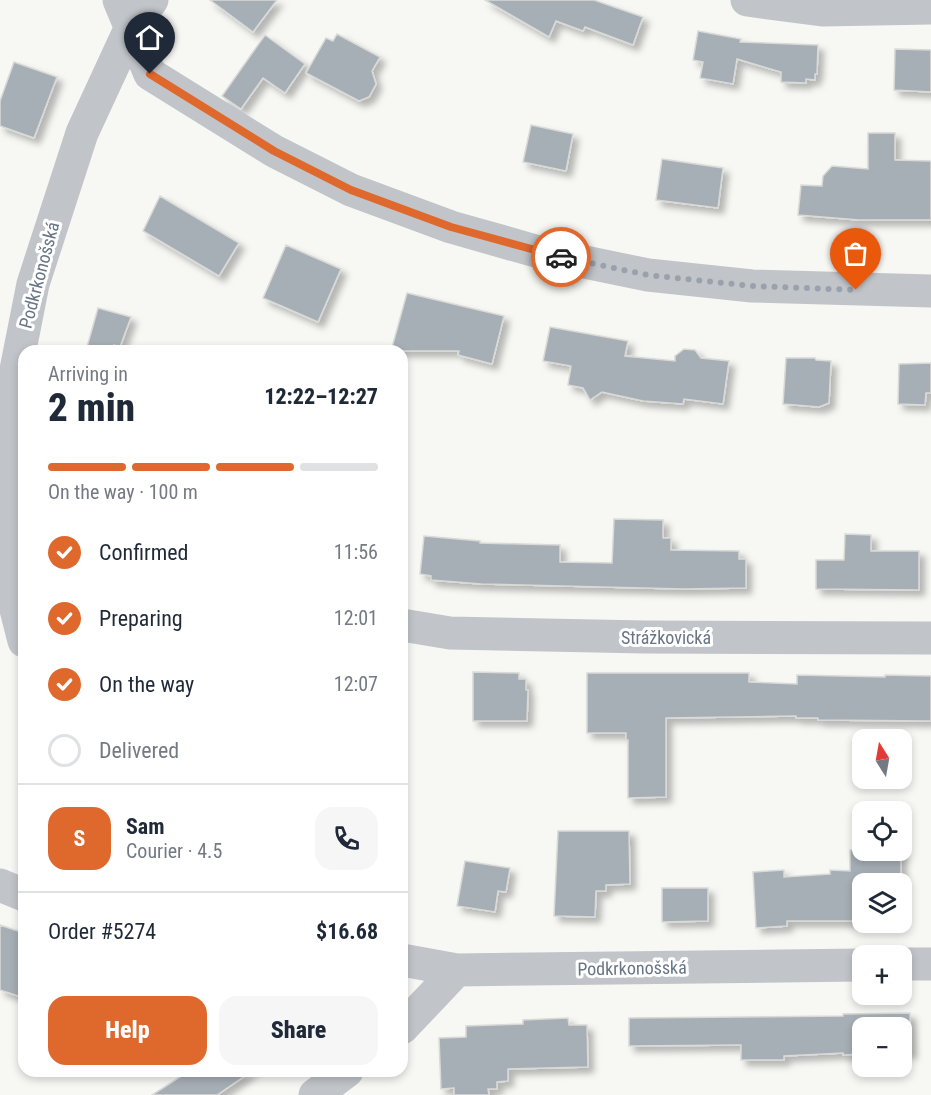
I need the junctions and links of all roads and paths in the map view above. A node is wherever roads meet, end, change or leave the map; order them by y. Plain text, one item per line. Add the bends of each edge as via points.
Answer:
1 (152, 0) edge
2 (747, 0) edge
3 (931, 8) edge
4 (125, 14) edge
5 (931, 291) edge
6 (21, 345) edge
7 (18, 360) edge
8 (14, 528) edge
9 (18, 617) edge
10 (408, 626) edge
11 (931, 638) edge
12 (0, 885) edge
13 (18, 892) edge
14 (408, 961) edge
15 (912, 964) edge
16 (931, 964) edge
17 (852, 965) edge
18 (457, 970) junction
19 (408, 981) edge
20 (408, 1022) edge
21 (339, 1077) edge
22 (315, 1095) edge

1 - 4 street, Podkrkonošská
2 - 3 street via 822,10
4 - 5 street via 150,74 274,151 342,186 451,227 546,254 648,275 752,286
4 - 6 street, Podkrkonošská via 33,284
7 - 8 street, Podkrkonošská via 10,400
8 - 9 street, Podkrkonošská via 10,586
10 - 11 street, Strážkovická via 450,633 622,637
12 - 13 street
14 - 18 street, Podkrkonošská
15 - 16 street
17 - 18 street, Podkrkonošská
18 - 19 street
18 - 20 street
21 - 22 street

